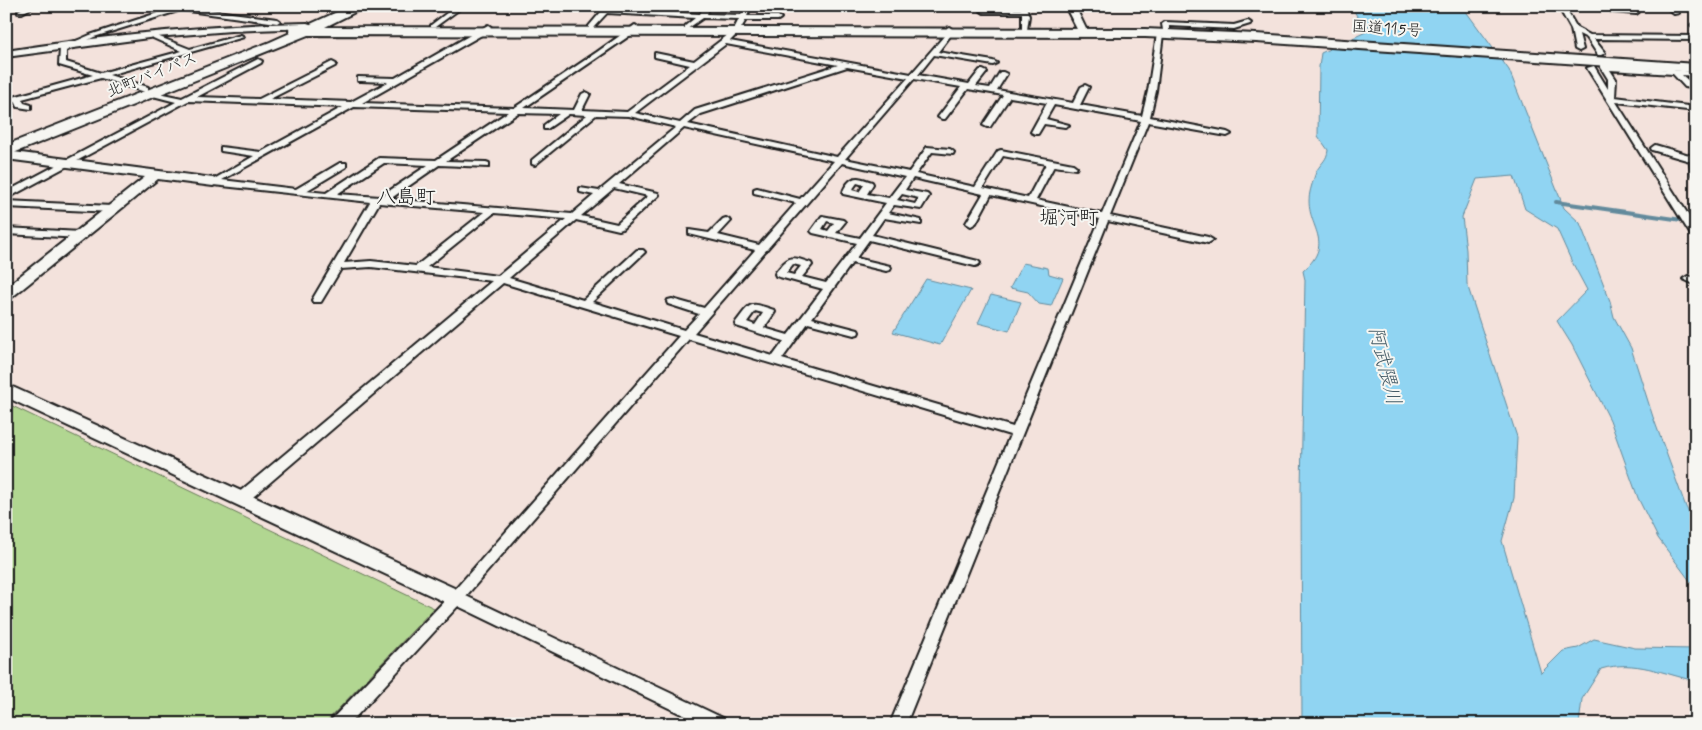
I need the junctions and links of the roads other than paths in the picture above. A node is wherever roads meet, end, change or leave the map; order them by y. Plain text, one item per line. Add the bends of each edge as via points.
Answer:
1 (32, 6) edge
2 (348, 6) edge
3 (361, 6) edge
4 (461, 6) edge
5 (708, 6) edge
6 (749, 6) edge
7 (1070, 6) edge
8 (1562, 6) edge
9 (1668, 6) edge
10 (184, 7) edge
11 (609, 8) edge
12 (1613, 8) edge
13 (1024, 9) edge
14 (984, 11) dead end
15 (20, 12) dead end
16 (1636, 12) dead end
17 (1676, 13) dead end
18 (699, 16) junction
19 (778, 18) dead end
20 (1620, 20) dead end
21 (277, 21) dead end
22 (1248, 23) dead end
23 (739, 25) junction
24 (434, 26) junction
25 (591, 27) junction
26 (687, 27) junction
27 (308, 28) junction
28 (486, 29) junction
29 (634, 29) junction
30 (1025, 29) junction
31 (1574, 29) junction
32 (949, 31) junction
33 (1082, 31) junction
34 (1163, 32) junction
35 (156, 37) junction
36 (241, 37) dead end
37 (1589, 37) junction
38 (1681, 38) junction
39 (1696, 38) edge
40 (725, 42) junction
41 (78, 43) junction
42 (1696, 48) edge
43 (63, 50) junction
44 (189, 51) junction
45 (933, 53) junction
46 (1601, 53) dead end
47 (6, 54) edge
48 (658, 55) dead end
49 (800, 56) junction
50 (1583, 58) junction
51 (6, 59) edge
52 (258, 61) dead end
53 (786, 62) dead end
54 (993, 63) dead end
55 (1696, 63) edge
56 (332, 64) dead end
57 (696, 64) junction
58 (848, 64) junction
59 (1696, 68) edge
60 (983, 72) dead end
61 (1004, 74) dead end
62 (1676, 74) junction
63 (1696, 74) edge
64 (100, 75) junction
65 (913, 76) junction
66 (361, 79) dead end
67 (397, 80) junction
68 (969, 86) junction
69 (1085, 87) dead end
70 (1696, 87) edge
71 (149, 91) junction
72 (992, 91) junction
73 (586, 94) dead end
74 (1008, 94) junction
75 (17, 98) junction
76 (1612, 99) junction
77 (185, 100) junction
78 (6, 101) edge
79 (260, 102) junction
80 (1052, 102) junction
81 (355, 104) junction
82 (1076, 106) junction
83 (28, 107) dead end
84 (1696, 109) edge
85 (514, 110) junction
86 (566, 112) junction
87 (576, 112) junction
88 (594, 113) junction
89 (629, 114) junction
90 (942, 117) dead end
91 (1145, 120) junction
92 (1041, 121) junction
93 (681, 125) junction
94 (987, 125) dead end
95 (1065, 125) dead end
96 (547, 127) dead end
97 (1035, 132) dead end
98 (1227, 134) dead end
99 (6, 143) edge
100 (1656, 148) dead end
101 (224, 149) dead end
102 (6, 150) edge
103 (950, 152) dead end
104 (6, 155) edge
105 (264, 155) junction
106 (839, 160) junction
107 (1695, 160) edge
108 (535, 162) dead end
109 (439, 163) junction
110 (1051, 163) junction
111 (65, 164) junction
112 (343, 165) dead end
113 (486, 165) dead end
114 (1073, 167) dead end
115 (910, 175) junction
116 (1696, 175) edge
117 (154, 176) junction
118 (213, 182) junction
119 (612, 184) junction
120 (583, 190) dead end
121 (977, 190) junction
122 (757, 191) dead end
123 (899, 191) junction
124 (298, 192) junction
125 (988, 192) junction
126 (600, 194) junction
127 (861, 195) dead end
128 (6, 196) edge
129 (328, 196) junction
130 (380, 199) junction
131 (802, 202) junction
132 (891, 202) junction
133 (1030, 202) junction
134 (6, 204) edge
135 (112, 210) junction
136 (492, 210) junction
137 (882, 214) junction
138 (574, 217) junction
139 (1106, 218) junction
140 (726, 221) dead end
141 (918, 222) dead end
142 (972, 222) dead end
143 (6, 230) edge
144 (692, 232) dead end
145 (830, 234) dead end
146 (80, 235) junction
147 (1696, 235) edge
148 (711, 237) junction
149 (864, 239) junction
150 (1208, 240) dead end
151 (762, 250) junction
152 (640, 252) dead end
153 (849, 259) junction
154 (976, 263) dead end
155 (337, 266) junction
156 (886, 268) dead end
157 (419, 269) junction
158 (796, 278) dead end
159 (502, 279) junction
160 (828, 287) junction
161 (6, 295) edge
162 (317, 300) dead end
163 (672, 302) dead end
164 (584, 304) junction
165 (705, 312) junction
166 (806, 319) junction
167 (757, 329) dead end
168 (854, 332) dead end
169 (686, 334) junction
170 (790, 339) junction
171 (775, 361) junction
172 (6, 390) edge
173 (1017, 434) junction
174 (242, 498) junction
175 (456, 598) junction
176 (338, 724) edge
177 (719, 724) edge
178 (898, 724) edge

1 - 15 street
2 - 27 highway
3 - 27 highway
4 - 24 street
5 - 18 street
6 - 23 street
7 - 33 street
8 - 31 street
9 - 17 street
10 - 21 street
10 - 41 street
11 - 18 street
11 - 25 street
12 - 16 street
12 - 20 street
13 - 14 street
13 - 30 street
18 - 23 street
18 - 26 street
19 - 23 street
22 - 34 street via 1234,27 1164,24
23 - 26 highway, 国道115号
23 - 29 highway, 国道115号
23 - 32 highway, 国道115号
23 - 40 street
24 - 27 highway, 国道115号
24 - 28 highway, 国道115号
25 - 28 highway, 国道115号
25 - 29 highway, 国道115号
26 - 29 highway, 国道115号
27 - 28 highway, 国道115号
27 - 35 street
27 - 41 street via 219,28
27 - 71 highway, 北町バイパス
28 - 29 highway, 国道115号
28 - 67 street
29 - 85 street
30 - 32 highway, 国道115号
30 - 33 highway, 国道115号
31 - 37 street
31 - 50 street
32 - 33 highway, 国道115号
32 - 45 street
33 - 34 highway, 国道115号
34 - 50 highway, 国道115号
34 - 91 street
35 - 43 street
35 - 44 street
36 - 44 street
37 - 38 street
37 - 46 street
38 - 39 street
38 - 42 street
40 - 49 street
40 - 57 street
41 - 43 street
41 - 47 street
43 - 51 street
43 - 64 street via 62,63
44 - 64 street
45 - 54 street
45 - 65 street
48 - 57 street
49 - 53 street
49 - 58 street
50 - 55 highway, 国道115号
50 - 59 highway, 国道115号
50 - 76 street
52 - 77 street
56 - 79 street
57 - 89 street
58 - 65 street
58 - 93 street via 698,112
60 - 68 street
61 - 72 street
62 - 63 street
62 - 70 street
62 - 76 street via 1605,66 1612,79
64 - 71 street
64 - 75 street
65 - 68 street
65 - 106 street
66 - 67 street
67 - 81 street
68 - 72 street
68 - 90 street
69 - 82 street
71 - 77 street
71 - 99 highway, 北町バイパス
71 - 102 highway, 北町バイパス
72 - 74 street
73 - 87 street
74 - 80 street
74 - 94 street
75 - 78 street
75 - 83 street via 21,105
76 - 84 street
76 - 147 street
77 - 79 street
77 - 111 street
79 - 81 street
80 - 82 street
80 - 92 street
81 - 85 street
81 - 105 street
82 - 91 street
85 - 86 street
85 - 109 street
86 - 87 street
86 - 96 street
87 - 88 street
88 - 89 street
88 - 108 street
89 - 93 street
91 - 98 street
91 - 139 street
92 - 95 street
92 - 97 street
93 - 106 street
93 - 119 street
100 - 107 street
101 - 105 street
103 - 115 street via 930,148
104 - 111 street
105 - 118 street
106 - 115 street
106 - 131 street
107 - 116 street
109 - 113 street
109 - 129 street via 382,160
109 - 130 street
110 - 114 street
110 - 121 street via 1001,153
110 - 133 street
111 - 117 street
111 - 128 street
112 - 124 street
115 - 121 street
115 - 123 street
117 - 118 street
117 - 135 street
118 - 124 street
119 - 126 street
119 - 138 street via 656,195 619,227
120 - 126 street
121 - 125 street
122 - 131 street
123 - 132 street
123 - 132 street via 924,196 918,207
124 - 129 street
125 - 133 street
125 - 142 street
126 - 138 street
127 - 132 street
129 - 130 street
130 - 136 street
130 - 155 street
131 - 151 street
132 - 137 street
133 - 139 street
134 - 135 street
135 - 146 street
136 - 138 street
136 - 157 street
137 - 141 street
137 - 149 street
138 - 159 street
139 - 150 street
139 - 173 street
140 - 148 street
143 - 146 street
144 - 148 street
145 - 149 street
146 - 161 street
148 - 151 street
149 - 153 street
149 - 154 street
151 - 165 street
152 - 164 street
153 - 156 street
153 - 160 street
155 - 157 street via 371,264
155 - 162 street
157 - 159 street
158 - 160 street
159 - 164 street
159 - 174 street
160 - 166 street
163 - 165 street
164 - 169 street
165 - 169 street
166 - 168 street
166 - 170 street
167 - 170 street
169 - 171 street
169 - 175 street
170 - 171 street
171 - 173 street
172 - 174 street
173 - 178 street
174 - 175 street
175 - 176 street
175 - 177 street

